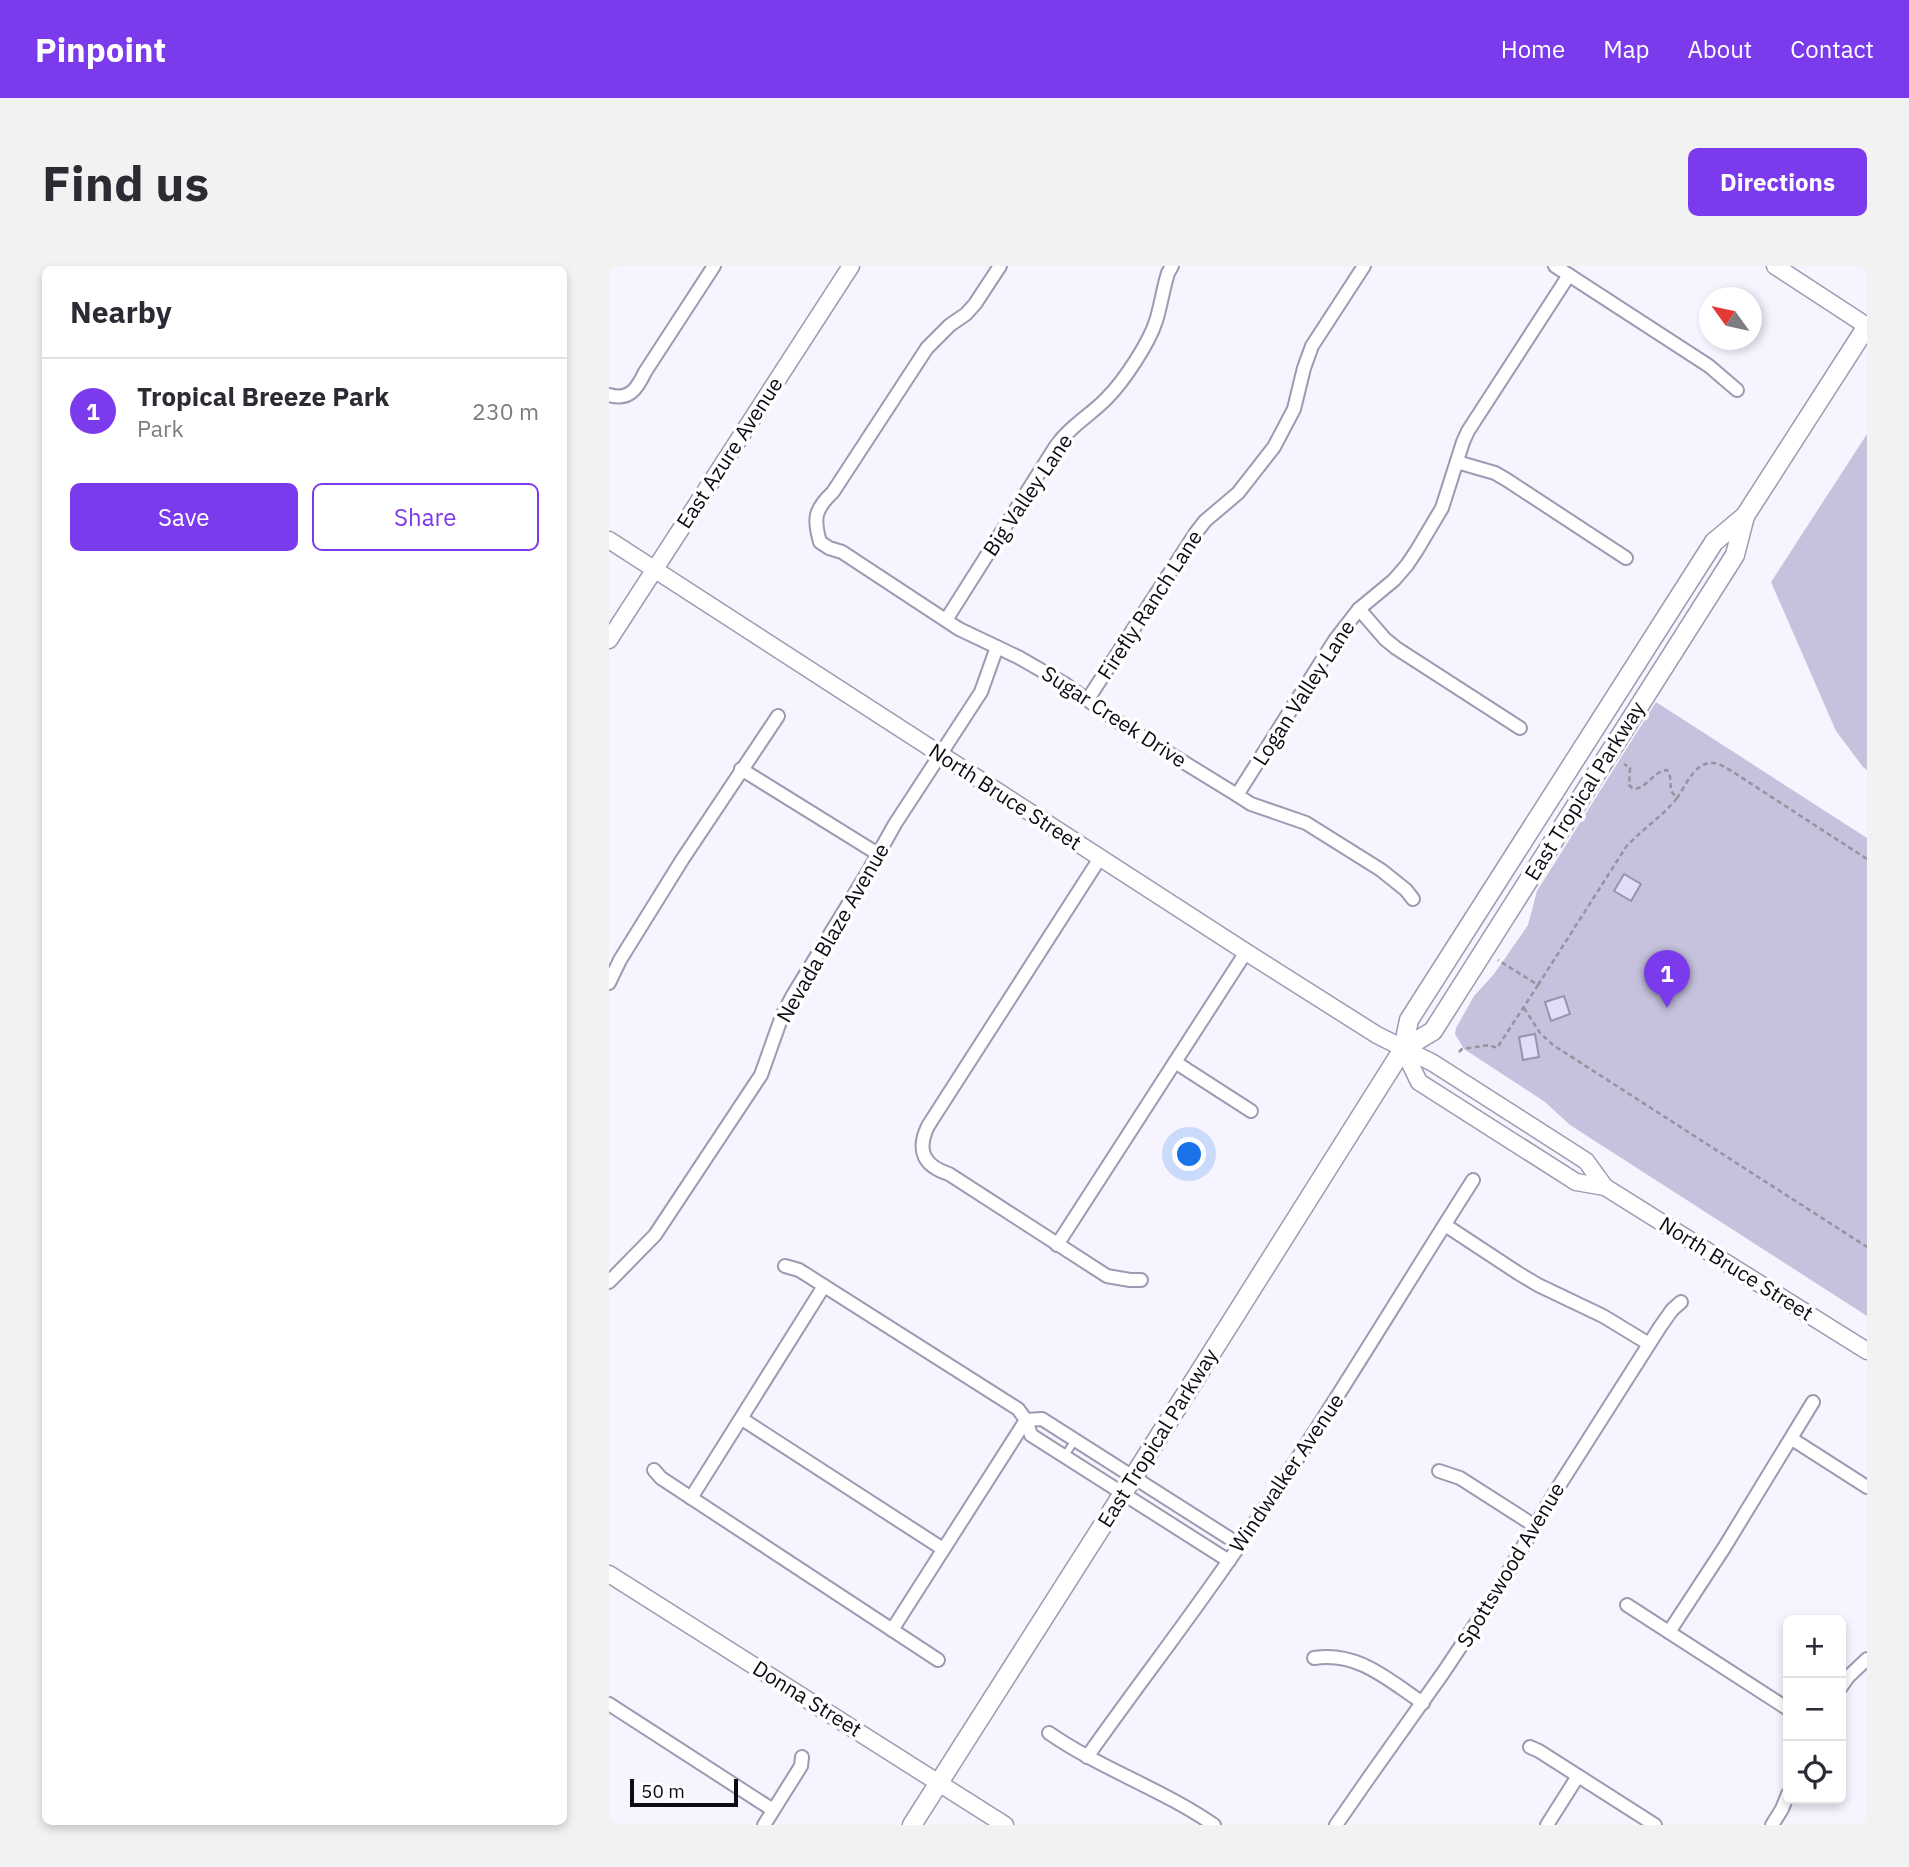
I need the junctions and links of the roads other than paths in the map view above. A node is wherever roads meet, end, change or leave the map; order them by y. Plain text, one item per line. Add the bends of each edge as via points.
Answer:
1 (714, 266) edge
2 (851, 266) edge
3 (1000, 266) edge
4 (1172, 266) edge
5 (1364, 266) edge
6 (1555, 266) edge
7 (1775, 266) edge
8 (1569, 275) junction
9 (1867, 326) edge
10 (1737, 390) dead end
11 (614, 396) edge
12 (1457, 462) junction
13 (1745, 516) junction
14 (609, 541) edge
15 (1626, 558) dead end
16 (654, 569) junction
17 (1359, 609) junction
18 (946, 620) junction
19 (609, 640) edge
20 (997, 647) junction
21 (1088, 699) junction
22 (778, 716) dead end
23 (1520, 728) dead end
24 (939, 754) junction
25 (741, 769) junction
26 (1237, 795) junction
27 (878, 854) junction
28 (1100, 858) junction
29 (1413, 899) dead end
30 (1245, 952) junction
31 (609, 983) edge
32 (1403, 1049) junction
33 (1175, 1062) junction
34 (1251, 1111) dead end
35 (1473, 1180) dead end
36 (1605, 1187) junction
37 (1445, 1225) junction
38 (1056, 1245) junction
39 (785, 1266) dead end
40 (1141, 1280) dead end
41 (609, 1282) edge
42 (824, 1286) junction
43 (1681, 1302) dead end
44 (1649, 1344) junction
45 (1867, 1351) edge
46 (1813, 1402) dead end
47 (742, 1419) junction
48 (1026, 1420) junction
49 (1792, 1439) junction
50 (1075, 1440) junction
51 (1064, 1457) junction
52 (654, 1470) dead end
53 (1439, 1471) dead end
54 (1133, 1478) junction
55 (1867, 1487) edge
56 (1122, 1495) junction
57 (691, 1498) junction
58 (1206, 1523) junction
59 (1535, 1527) junction
60 (1195, 1539) junction
61 (1240, 1545) junction
62 (943, 1549) junction
63 (1229, 1561) junction
64 (609, 1574) edge
65 (1627, 1605) dead end
66 (892, 1630) junction
67 (1669, 1632) junction
68 (1314, 1658) dead end
69 (1867, 1659) edge
70 (938, 1660) dead end
71 (1846, 1680) edge
72 (1423, 1703) junction
73 (609, 1704) edge
74 (1783, 1706) edge
75 (1049, 1733) dead end
76 (1530, 1747) dead end
77 (802, 1757) dead end
78 (1087, 1757) junction
79 (1578, 1776) junction
80 (939, 1783) junction
81 (1783, 1804) edge
82 (773, 1810) junction
83 (764, 1825) edge
84 (912, 1825) edge
85 (1005, 1825) edge
86 (1215, 1825) edge
87 (1336, 1825) edge
88 (1547, 1825) edge
89 (1655, 1825) edge
90 (1772, 1825) edge

1 - 11 street via 639,386 631,394
2 - 16 street, East Azure Avenue
3 - 18 street, Sugar Creek Drive via 966,314 926,348 816,517 820,542
4 - 18 street, Big Valley Lane via 1155,323 1119,385 1065,433
5 - 21 street, Firefly Ranch Lane via 1312,346 1294,409 1274,447 1238,493 1195,534
6 - 8 street
7 - 9 street
8 - 10 street via 1709,366
8 - 12 street, Logan Valley Lane via 1468,431
9 - 13 main road, East Tropical Parkway
12 - 15 street via 1495,473
12 - 17 street, Logan Valley Lane via 1443,508 1407,565
13 - 32 main road, East Tropical Parkway via 1714,542 1409,1020
13 - 32 main road, East Tropical Parkway via 1735,555 1433,1031
14 - 16 street, North Bruce Street
16 - 19 street, East Azure Avenue
16 - 24 street, North Bruce Street
17 - 23 street via 1396,648
17 - 26 street, Logan Valley Lane
18 - 20 street, Sugar Creek Drive
20 - 21 street, Sugar Creek Drive
20 - 24 street, Nevada Blaze Avenue via 981,692
21 - 26 street, Sugar Creek Drive
22 - 25 street
24 - 27 street, Nevada Blaze Avenue
24 - 28 street, North Bruce Street
25 - 27 street
25 - 31 street via 619,960
26 - 29 street, Sugar Creek Drive via 1306,823 1381,870
27 - 41 street, Nevada Blaze Avenue via 793,995 761,1075 655,1235
28 - 30 street, North Bruce Street
28 - 38 street via 928,1126 921,1147 932,1166
30 - 32 street, North Bruce Street
30 - 33 street
32 - 36 street, North Bruce Street via 1433,1063 1586,1161
32 - 36 street, North Bruce Street via 1419,1082 1576,1182
32 - 54 main road, East Tropical Parkway
33 - 34 street
33 - 38 street
35 - 37 street, Windwalker Avenue
36 - 45 street, North Bruce Street
37 - 44 street via 1538,1285
37 - 61 street, Windwalker Avenue
38 - 40 street via 1107,1276
39 - 42 street
42 - 47 street
42 - 48 street via 1018,1409
43 - 44 street, Spottswood Avenue
44 - 59 street, Spottswood Avenue
46 - 49 street
47 - 57 street
47 - 62 street
48 - 50 street via 1042,1419
48 - 51 street via 1031,1435
48 - 62 street
49 - 55 street
49 - 67 street
50 - 51 lane
50 - 54 street
51 - 56 street
52 - 57 street
53 - 59 street via 1460,1478
54 - 56 main road, East Tropical Parkway
54 - 58 street
56 - 60 street
56 - 80 main road, East Tropical Parkway
57 - 66 street
58 - 60 lane
58 - 61 street
59 - 72 street, Spottswood Avenue
60 - 63 street
61 - 63 street, Windwalker Avenue
62 - 66 street
63 - 78 street, Windwalker Avenue
64 - 80 street, Donna Street
65 - 67 street
66 - 70 street
67 - 74 street
68 - 72 street via 1360,1662
69 - 71 street
72 - 87 street, Spottswood Avenue
73 - 82 street
75 - 78 street
76 - 79 street
77 - 82 street
78 - 86 street
79 - 88 street
79 - 89 street
80 - 84 main road, East Tropical Parkway
80 - 85 street, Donna Street
81 - 90 street
82 - 83 street

